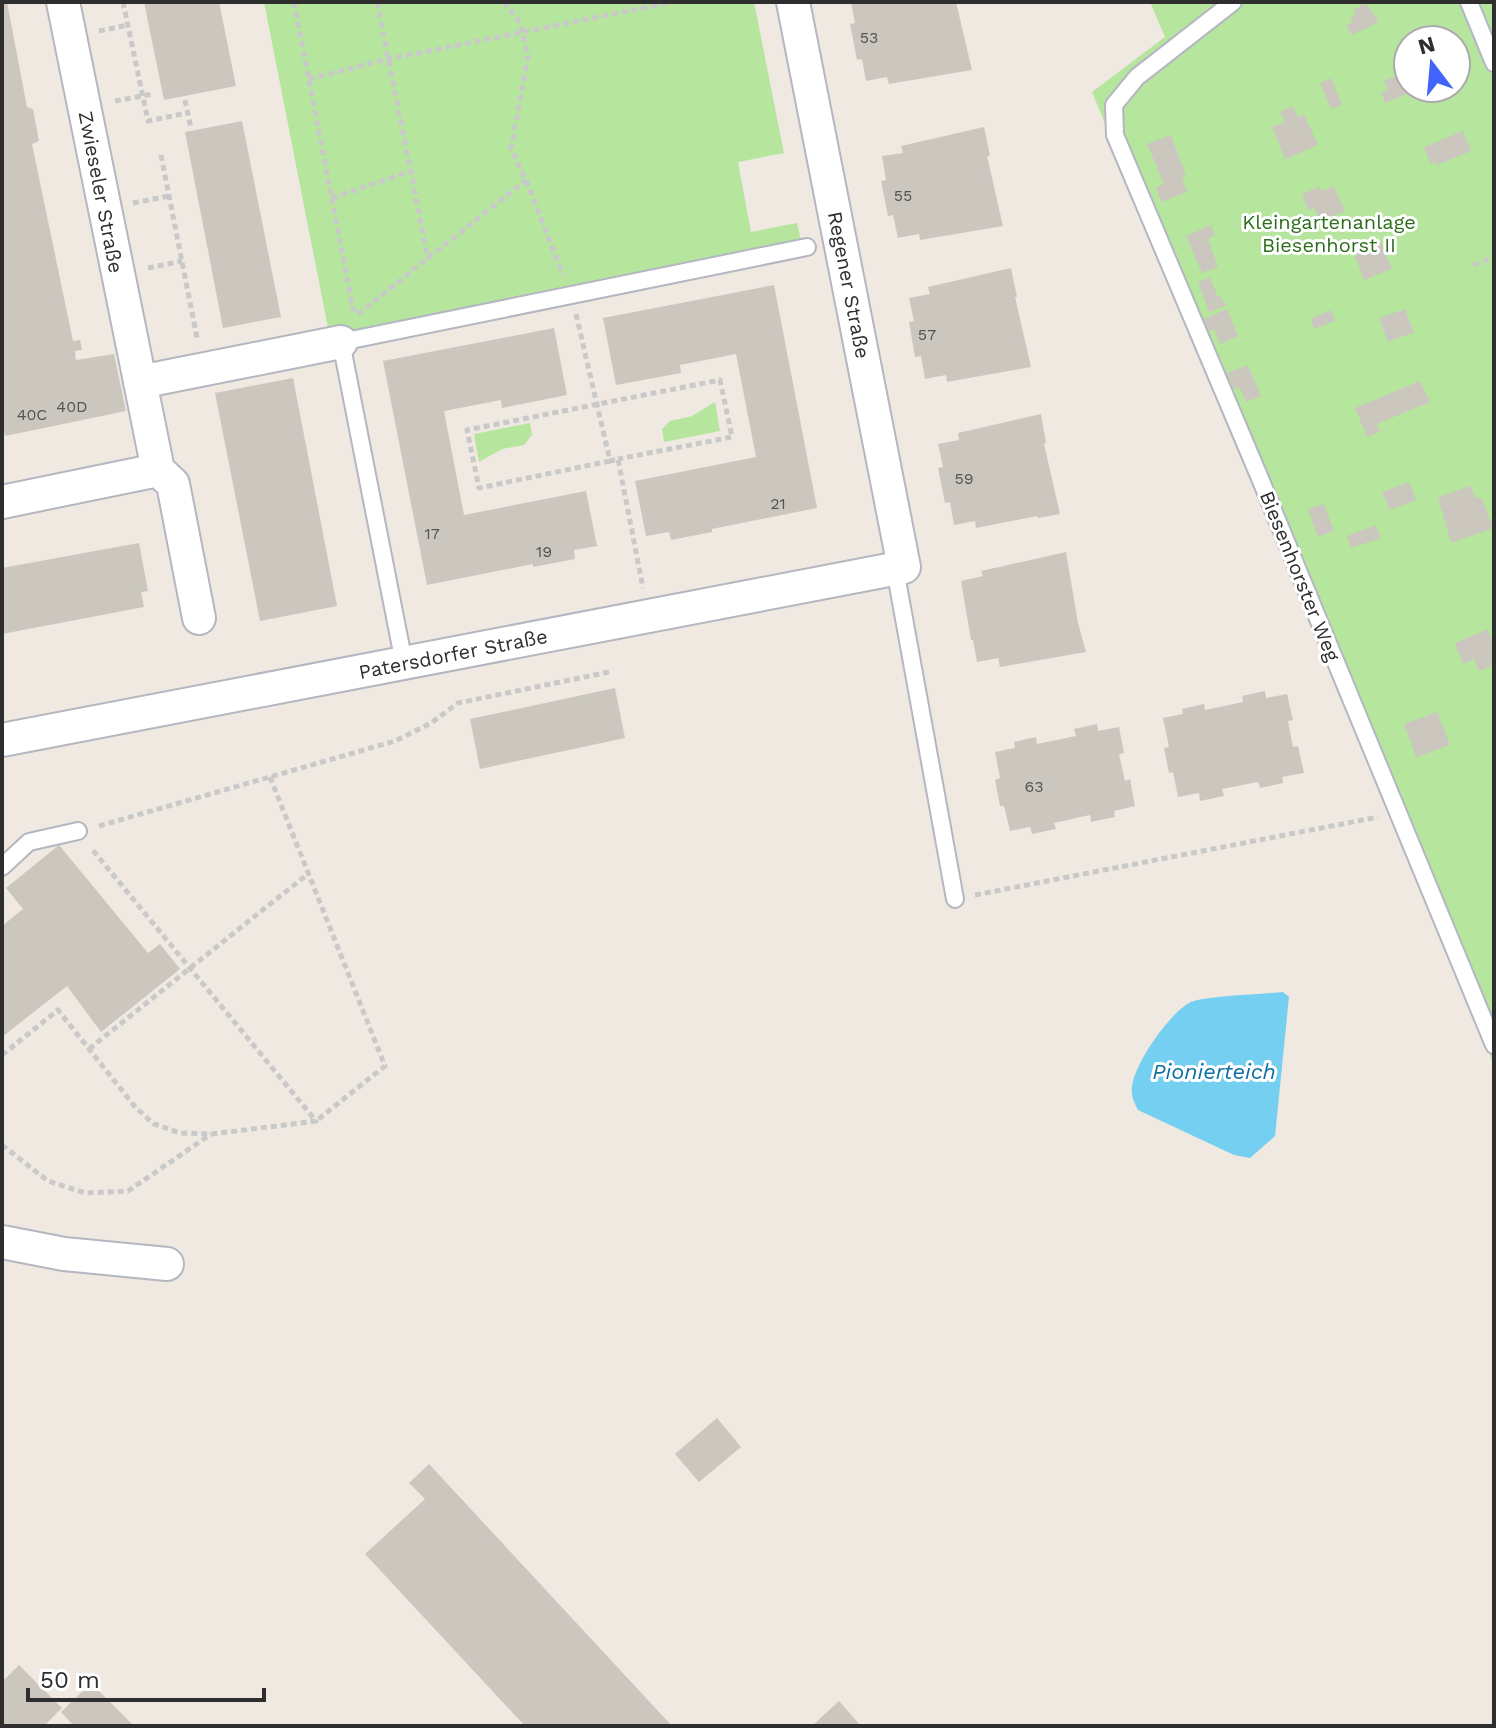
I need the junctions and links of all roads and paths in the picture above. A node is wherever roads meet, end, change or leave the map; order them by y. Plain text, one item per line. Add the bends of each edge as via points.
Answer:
1 (63, 2) edge
2 (123, 2) edge
3 (294, 2) edge
4 (377, 2) edge
5 (504, 2) edge
6 (673, 2) edge
7 (793, 2) edge
8 (1233, 2) edge
9 (1469, 2) edge
10 (523, 32) junction
11 (388, 59) junction
12 (1494, 63) edge
13 (309, 79) junction
14 (153, 94) dead end
15 (142, 96) junction
16 (185, 100) dead end
17 (85, 107) junction
18 (187, 113) junction
19 (191, 128) dead end
20 (161, 155) dead end
21 (411, 171) junction
22 (526, 180) junction
23 (332, 198) junction
24 (807, 247) dead end
25 (1494, 257) edge
26 (428, 259) junction
27 (1474, 265) dead end
28 (570, 295) junction
29 (341, 342) junction
30 (202, 368) junction
31 (140, 382) junction
32 (599, 403) junction
33 (618, 459) junction
34 (610, 461) junction
35 (158, 470) junction
36 (2, 502) edge
37 (899, 568) junction
38 (642, 585) dead end
39 (199, 618) dead end
40 (404, 663) junction
41 (609, 672) dead end
42 (2, 740) edge
43 (270, 777) junction
44 (1398, 813) junction
45 (78, 831) junction
46 (2, 867) edge
47 (309, 873) junction
48 (955, 899) joint
49 (189, 968) junction
50 (1494, 1045) edge
51 (89, 1049) junction
52 (2, 1055) edge
53 (316, 1121) junction
54 (212, 1134) junction
55 (2, 1145) edge
56 (2, 1242) edge
57 (167, 1264) dead end

1 - 17 street, Zwieseler Straße
2 - 15 path
3 - 13 path
4 - 11 path
5 - 10 path
6 - 10 path
7 - 37 street, Regener Straße
8 - 44 lane, Biesenhorster Weg via 1137,77 1114,105 1115,135
9 - 12 lane
10 - 11 path
10 - 22 path via 528,57 511,149
11 - 13 path
11 - 21 path
13 - 23 path
14 - 15 path
15 - 17 path
15 - 18 path via 148,121
16 - 18 path
17 - 31 street, Zwieseler Straße
18 - 19 path
20 - 30 path
21 - 23 path
21 - 26 path
22 - 26 path
22 - 28 path
23 - 26 path via 355,317
24 - 28 lane
25 - 27 path
28 - 29 lane
28 - 32 path
29 - 30 street
29 - 40 lane
30 - 31 street
31 - 35 street, Zwieseler Straße
32 - 33 path via 720,380 732,437
32 - 34 path
32 - 34 path via 467,430 479,488
33 - 34 path
33 - 38 path
35 - 36 street
35 - 39 street, Zwieseler Straße via 173,484
37 - 40 street, Patersdorfer Straße
37 - 48 lane, Regener Straße
40 - 42 street, Patersdorfer Straße
41 - 43 path via 458,703 395,741
43 - 45 path
43 - 47 path
44 - 48 path
44 - 50 lane, Biesenhorster Weg
45 - 46 lane via 29,842
45 - 49 path
47 - 49 path
47 - 53 path via 385,1066
49 - 51 path
49 - 53 path
51 - 52 path via 58,1010
51 - 54 path via 154,1124 180,1133
53 - 54 path
54 - 55 path via 128,1191 85,1193 48,1181
56 - 57 street

